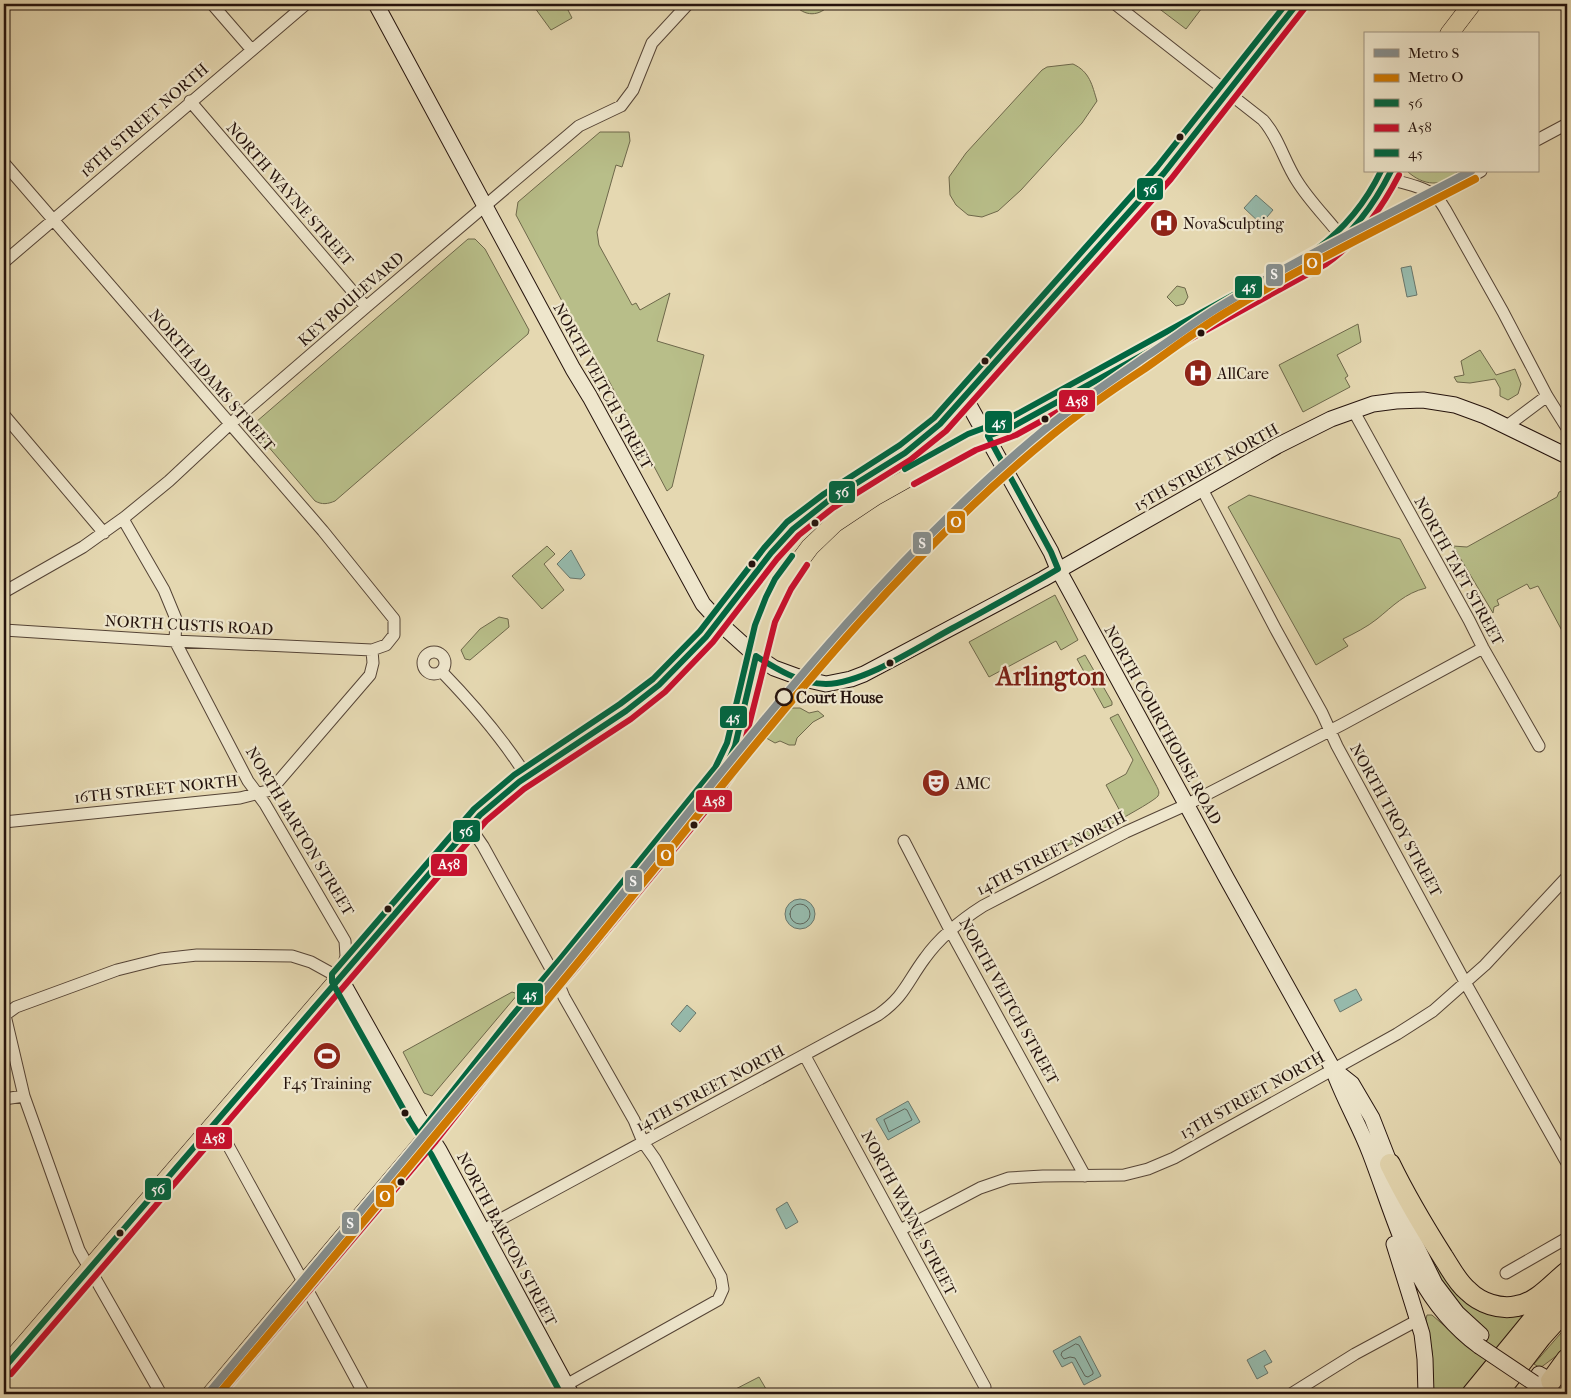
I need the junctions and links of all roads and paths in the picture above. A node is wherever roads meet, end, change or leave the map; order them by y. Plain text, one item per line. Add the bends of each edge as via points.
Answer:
1 (212, 4) edge
2 (306, 4) edge
3 (376, 4) edge
4 (688, 4) edge
5 (1115, 4) edge
6 (1297, 4) edge
7 (1472, 4) edge
8 (1451, 32) edge
9 (251, 49) junction
10 (1228, 92) junction
11 (190, 101) junction
12 (1567, 126) edge
13 (1538, 140) edge
14 (4, 163) edge
15 (1479, 172) edge
16 (1389, 175) edge
17 (1436, 196) junction
18 (485, 204) junction
19 (53, 219) junction
20 (1343, 239) junction
21 (4, 262) edge
22 (366, 307) junction
23 (964, 396) junction
24 (1548, 396) junction
25 (1353, 410) junction
26 (4, 415) edge
27 (229, 425) junction
28 (1507, 426) junction
29 (1567, 426) edge
30 (988, 436) junction
31 (1567, 456) edge
32 (1202, 489) junction
33 (843, 493) junction
34 (853, 510) junction
35 (123, 519) junction
36 (104, 533) junction
37 (1058, 569) junction
38 (4, 592) edge
39 (718, 621) junction
40 (4, 630) edge
41 (175, 641) junction
42 (1483, 648) junction
43 (372, 650) junction
44 (756, 656) junction
45 (879, 667) joint
46 (442, 672) dead end
47 (1329, 731) junction
48 (1539, 746) dead end
49 (527, 777) junction
50 (258, 794) junction
51 (1186, 805) junction
52 (4, 822) edge
53 (470, 827) junction
54 (904, 841) dead end
55 (1567, 877) edge
56 (950, 930) junction
57 (340, 978) junction
58 (556, 978) junction
59 (1465, 982) junction
60 (4, 1010) edge
61 (805, 1056) junction
62 (1333, 1069) junction
63 (24, 1096) junction
64 (4, 1100) edge
65 (212, 1126) junction
66 (428, 1135) junction
67 (643, 1142) junction
68 (1381, 1161) junction
69 (1567, 1163) edge
70 (1085, 1176) junction
71 (900, 1230) junction
72 (483, 1231) junction
73 (1567, 1238) edge
74 (90, 1267) junction
75 (1567, 1272) edge
76 (1506, 1273) dead end
77 (304, 1282) junction
78 (1567, 1283) edge
79 (1567, 1308) edge
80 (1418, 1320) junction
81 (1567, 1359) edge
82 (4, 1368) edge
83 (1542, 1384) edge
84 (985, 1387) dead end
85 (569, 1390) edge
86 (161, 1394) edge
87 (211, 1394) edge
88 (364, 1394) edge
89 (1292, 1394) edge
90 (1426, 1394) edge
91 (1472, 1394) edge
92 (1497, 1394) edge

1 - 9 street
2 - 9 street, 18TH STREET NORTH
3 - 18 main road, NORTH VEITCH STREET
4 - 18 street, KEY BOULEVARD via 652,43 633,90 621,106 579,126
5 - 10 street
6 - 10 main road
7 - 8 main road
9 - 11 street, 18TH STREET NORTH
10 - 20 street via 1269,127 1301,188
10 - 23 main road via 1147,193
11 - 19 street, 18TH STREET NORTH
11 - 22 street, NORTH WAYNE STREET
12 - 13 street
14 - 19 street, NORTH ADAMS STREET
15 - 17 street
16 - 17 street
16 - 20 main road via 1367,212
17 - 24 street via 1468,248
18 - 22 street, KEY BOULEVARD
18 - 39 main road, NORTH VEITCH STREET via 703,604
19 - 21 street, 18TH STREET NORTH
19 - 27 street, NORTH ADAMS STREET
20 - 30 main road via 1318,259 1012,427
22 - 27 street, KEY BOULEVARD
23 - 30 main road, NORTH COURTHOUSE ROAD
23 - 33 main road via 917,446
24 - 28 street
24 - 29 street
25 - 28 main road, 15TH STREET NORTH via 1382,402 1437,401 1462,407
25 - 32 main road, 15TH STREET NORTH via 1277,446
25 - 42 street, NORTH TAFT STREET
26 - 36 street
27 - 35 street, KEY BOULEVARD
27 - 43 street, NORTH ADAMS STREET via 323,531 394,619 394,635 386,644
28 - 31 main road, 15TH STREET NORTH
30 - 34 main road
30 - 37 main road, NORTH COURTHOUSE ROAD
32 - 37 main road, 15TH STREET NORTH
32 - 47 street, NORTH TROY STREET via 1322,712
33 - 34 street
33 - 39 main road via 810,515 778,544
34 - 44 main road via 817,540 783,583 763,628
35 - 36 street, KEY BOULEVARD
35 - 41 street, NORTH BARTON STREET via 164,590 176,618
36 - 38 street, KEY BOULEVARD
37 - 45 main road, 15TH STREET NORTH
37 - 51 main road, NORTH COURTHOUSE ROAD
39 - 44 main road, NORTH VEITCH STREET
39 - 49 main road via 691,653 646,696
40 - 41 street, NORTH CUSTIS ROAD
41 - 43 street, NORTH CUSTIS ROAD
41 - 50 street, NORTH BARTON STREET via 248,781
42 - 47 street, 14TH STREET NORTH
42 - 48 street, NORTH TAFT STREET
43 - 50 street, 16TH STREET NORTH via 370,675 271,790
44 - 45 main road, NORTH VEITCH STREET via 774,668 826,684 851,679
44 - 58 main road via 735,746 723,773
46 - 49 street
47 - 51 street, 14TH STREET NORTH
47 - 59 street, NORTH TROY STREET
49 - 53 main road via 500,796
50 - 52 street, 16TH STREET NORTH
50 - 57 street, NORTH BARTON STREET via 345,941 346,956
51 - 56 street, 14TH STREET NORTH via 1126,832 983,906
51 - 62 main road, NORTH COURTHOUSE ROAD
53 - 57 main road
53 - 58 street
54 - 56 street, NORTH VEITCH STREET
55 - 59 street, 13TH STREET NORTH via 1485,965
56 - 61 street, 14TH STREET NORTH via 924,959 900,998 890,1007
56 - 70 street, NORTH VEITCH STREET
57 - 60 street via 292,956 197,955 162,959 117,970
57 - 65 main road
57 - 66 main road, NORTH BARTON STREET
58 - 66 main road
58 - 67 street
59 - 62 street, 13TH STREET NORTH via 1422,1018
59 - 69 street, NORTH TROY STREET
60 - 63 street
61 - 67 street, 14TH STREET NORTH
61 - 71 street, NORTH WAYNE STREET
62 - 68 main road, NORTH COURTHOUSE ROAD via 1352,1084 1372,1118
62 - 70 street, 13TH STREET NORTH via 1162,1164 1124,1175
63 - 64 street
63 - 74 street via 79,1250
65 - 74 main road
65 - 77 street via 223,1136
66 - 72 main road, NORTH BARTON STREET
66 - 77 main road
67 - 72 street, 14TH STREET NORTH
67 - 85 street via 721,1276 723,1289 718,1300
68 - 75 highway via 1458,1280 1478,1299 1500,1306 1522,1305 1534,1300
68 - 80 main road via 1383,1208
68 - 83 main road, NORTH COURTHOUSE ROAD, bridge via 1402,1242 1429,1294 1452,1324
70 - 71 street, 13TH STREET NORTH via 1009,1178 980,1188
71 - 84 street, NORTH WAYNE STREET
72 - 85 main road, NORTH BARTON STREET
73 - 76 street
74 - 82 main road
74 - 86 street
77 - 87 main road
77 - 88 street
78 - 91 highway
79 - 92 highway
80 - 89 street via 1355,1354
80 - 90 main road via 1424,1346
81 - 83 highway

